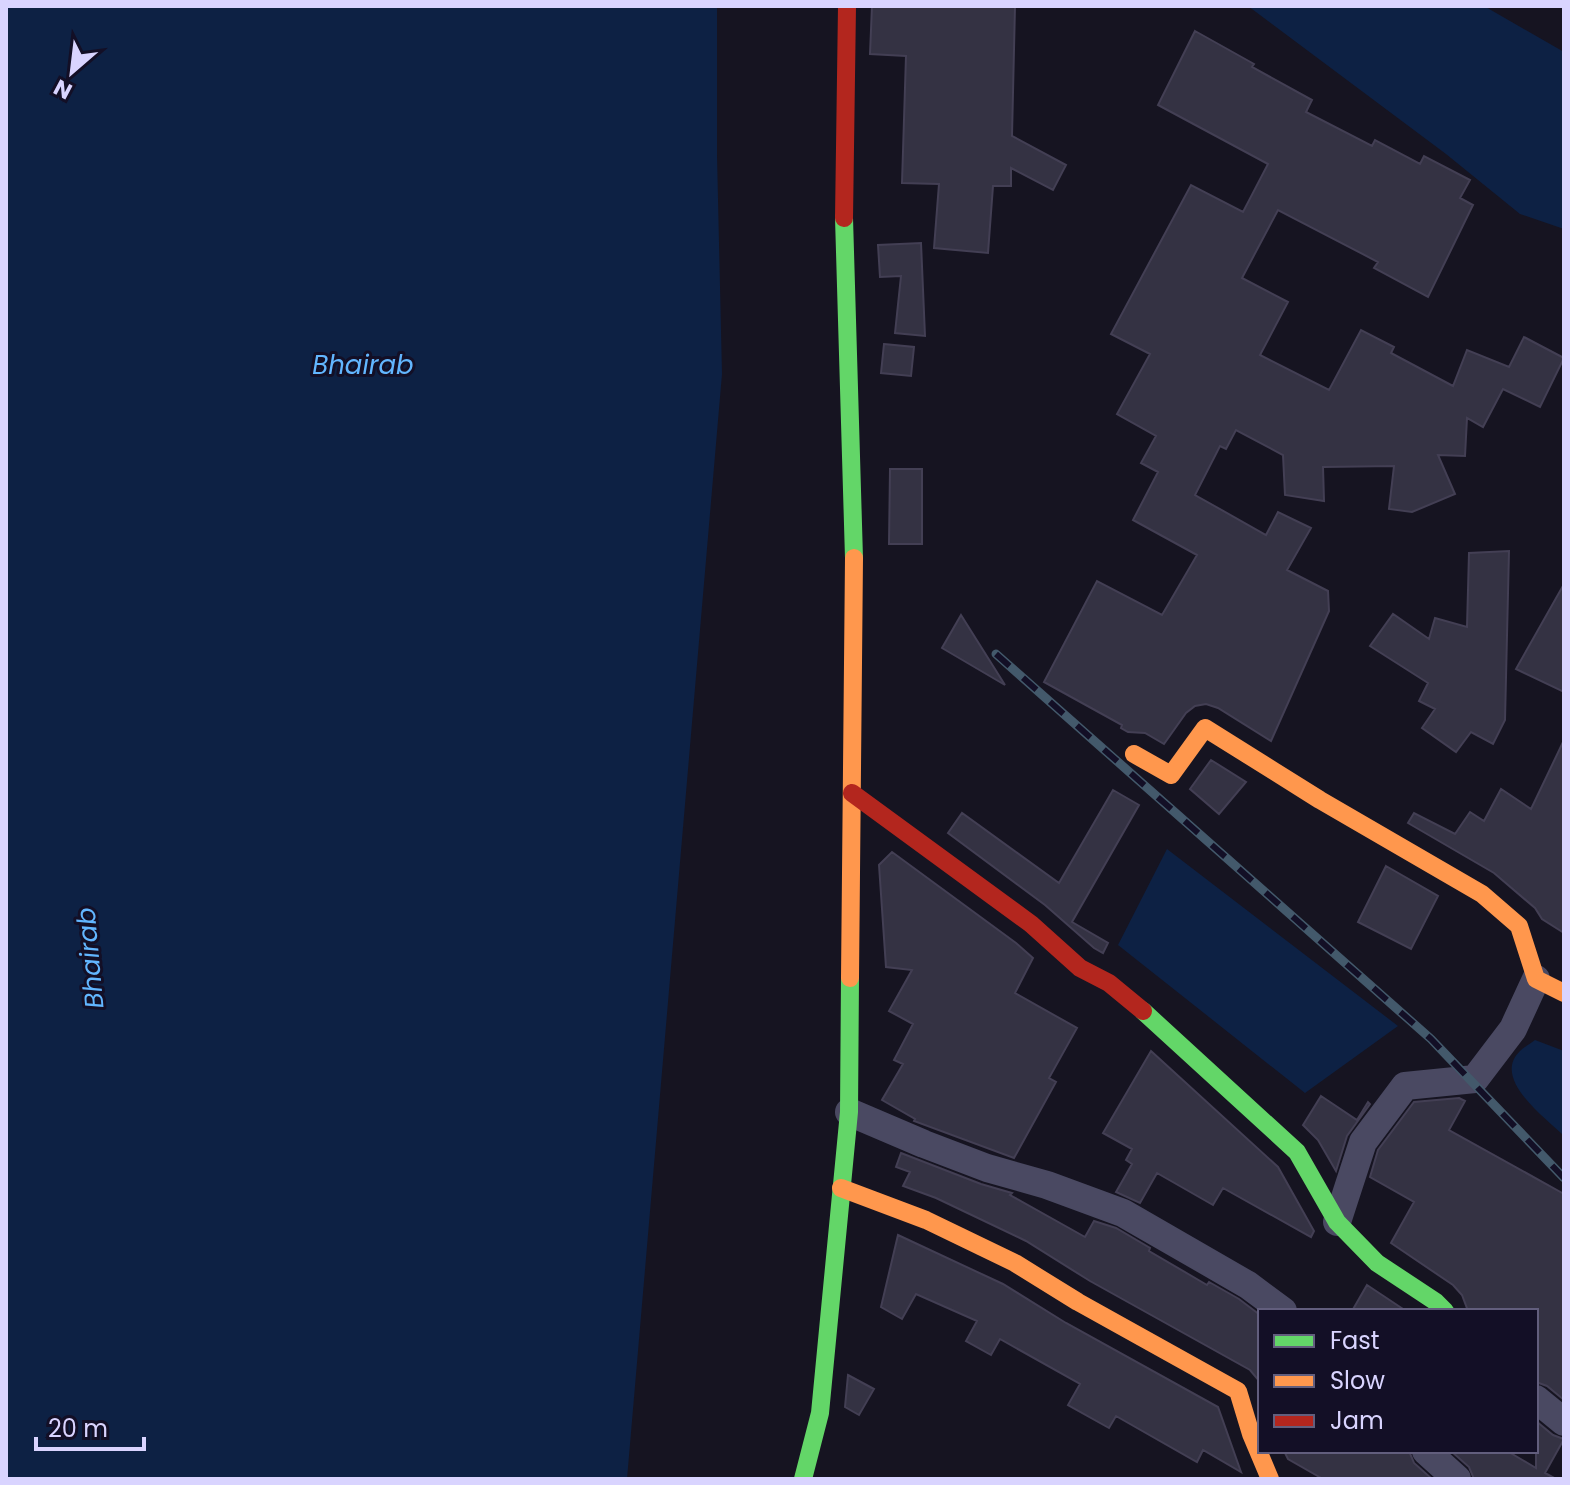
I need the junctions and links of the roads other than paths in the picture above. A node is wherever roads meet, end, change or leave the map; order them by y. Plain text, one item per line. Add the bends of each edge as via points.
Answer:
1 (847, 6) edge
2 (1134, 754) dead end
3 (852, 793) junction
4 (1536, 979) junction
5 (1564, 993) edge
6 (849, 1112) junction
7 (841, 1188) junction
8 (1337, 1222) junction
9 (1280, 1309) edge
10 (1443, 1309) edge
11 (1538, 1401) edge
12 (1564, 1422) edge
13 (1258, 1451) edge
14 (1259, 1453) edge
15 (1428, 1453) edge
16 (803, 1479) edge
17 (1270, 1479) edge
18 (1457, 1479) edge

1 - 3 street via 843,201 854,520
2 - 4 street via 1171,775 1205,728 1482,894 1519,926
3 - 6 street
3 - 8 street via 1142,1010 1297,1152
4 - 5 street
4 - 8 street via 1513,1029 1475,1079 1405,1086 1363,1142
6 - 7 street
6 - 9 street via 949,1154 1123,1213
7 - 13 street via 926,1220 1015,1263 1238,1391
7 - 16 street via 820,1413
8 - 10 street via 1377,1263
11 - 12 street
14 - 17 street
15 - 18 street

